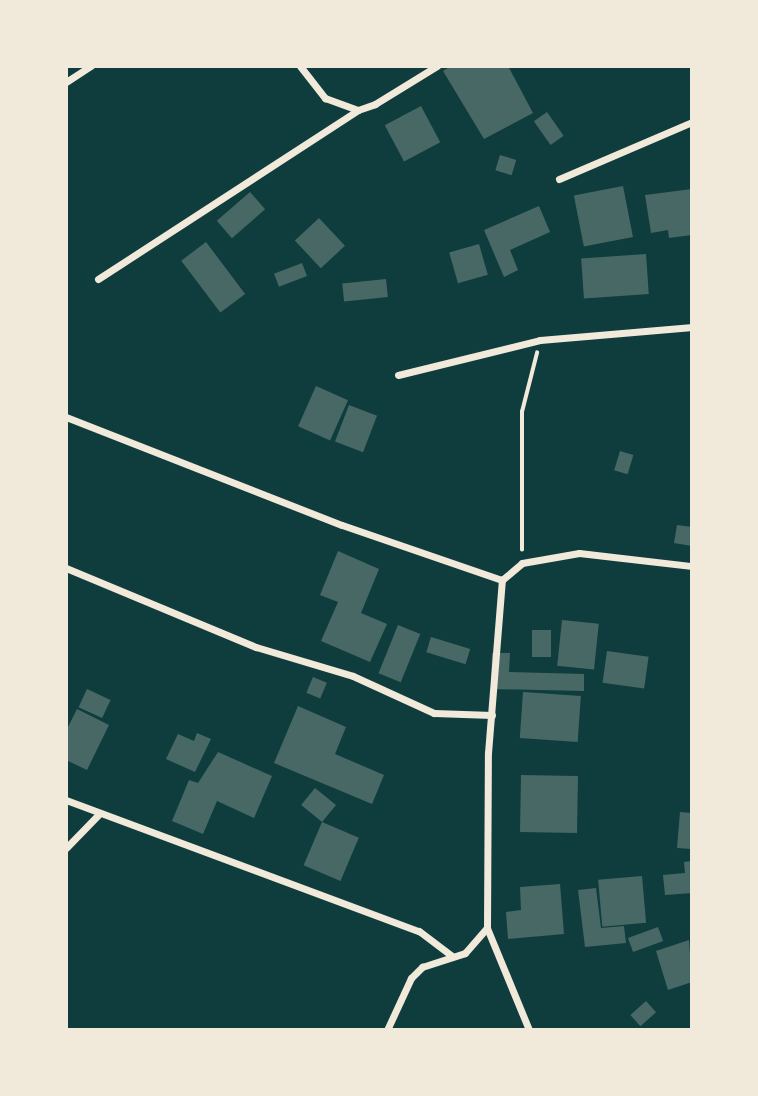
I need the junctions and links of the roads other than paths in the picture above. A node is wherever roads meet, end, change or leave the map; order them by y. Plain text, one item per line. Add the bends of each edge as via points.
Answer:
1 (91, 66) edge
2 (300, 66) edge
3 (437, 66) edge
4 (66, 82) edge
5 (358, 110) junction
6 (691, 122) edge
7 (559, 179) dead end
8 (98, 279) dead end
9 (691, 327) edge
10 (398, 374) dead end
11 (66, 417) edge
12 (691, 566) edge
13 (66, 568) edge
14 (502, 580) junction
15 (492, 715) junction
16 (66, 800) edge
17 (99, 816) junction
18 (66, 848) edge
19 (487, 928) junction
20 (452, 956) junction
21 (387, 1030) edge
22 (529, 1030) edge

1 - 4 street
2 - 5 street via 325,98
3 - 5 street
5 - 8 street
6 - 7 street
9 - 10 street via 540,340
11 - 14 street via 342,525
12 - 14 street via 579,553 522,563
13 - 15 street via 256,647 353,676 425,710 457,716
14 - 15 street
15 - 19 street
16 - 17 street
17 - 18 street
17 - 20 street via 207,850 419,931
19 - 20 street via 474,947
19 - 22 street
20 - 21 street via 422,967 411,978

